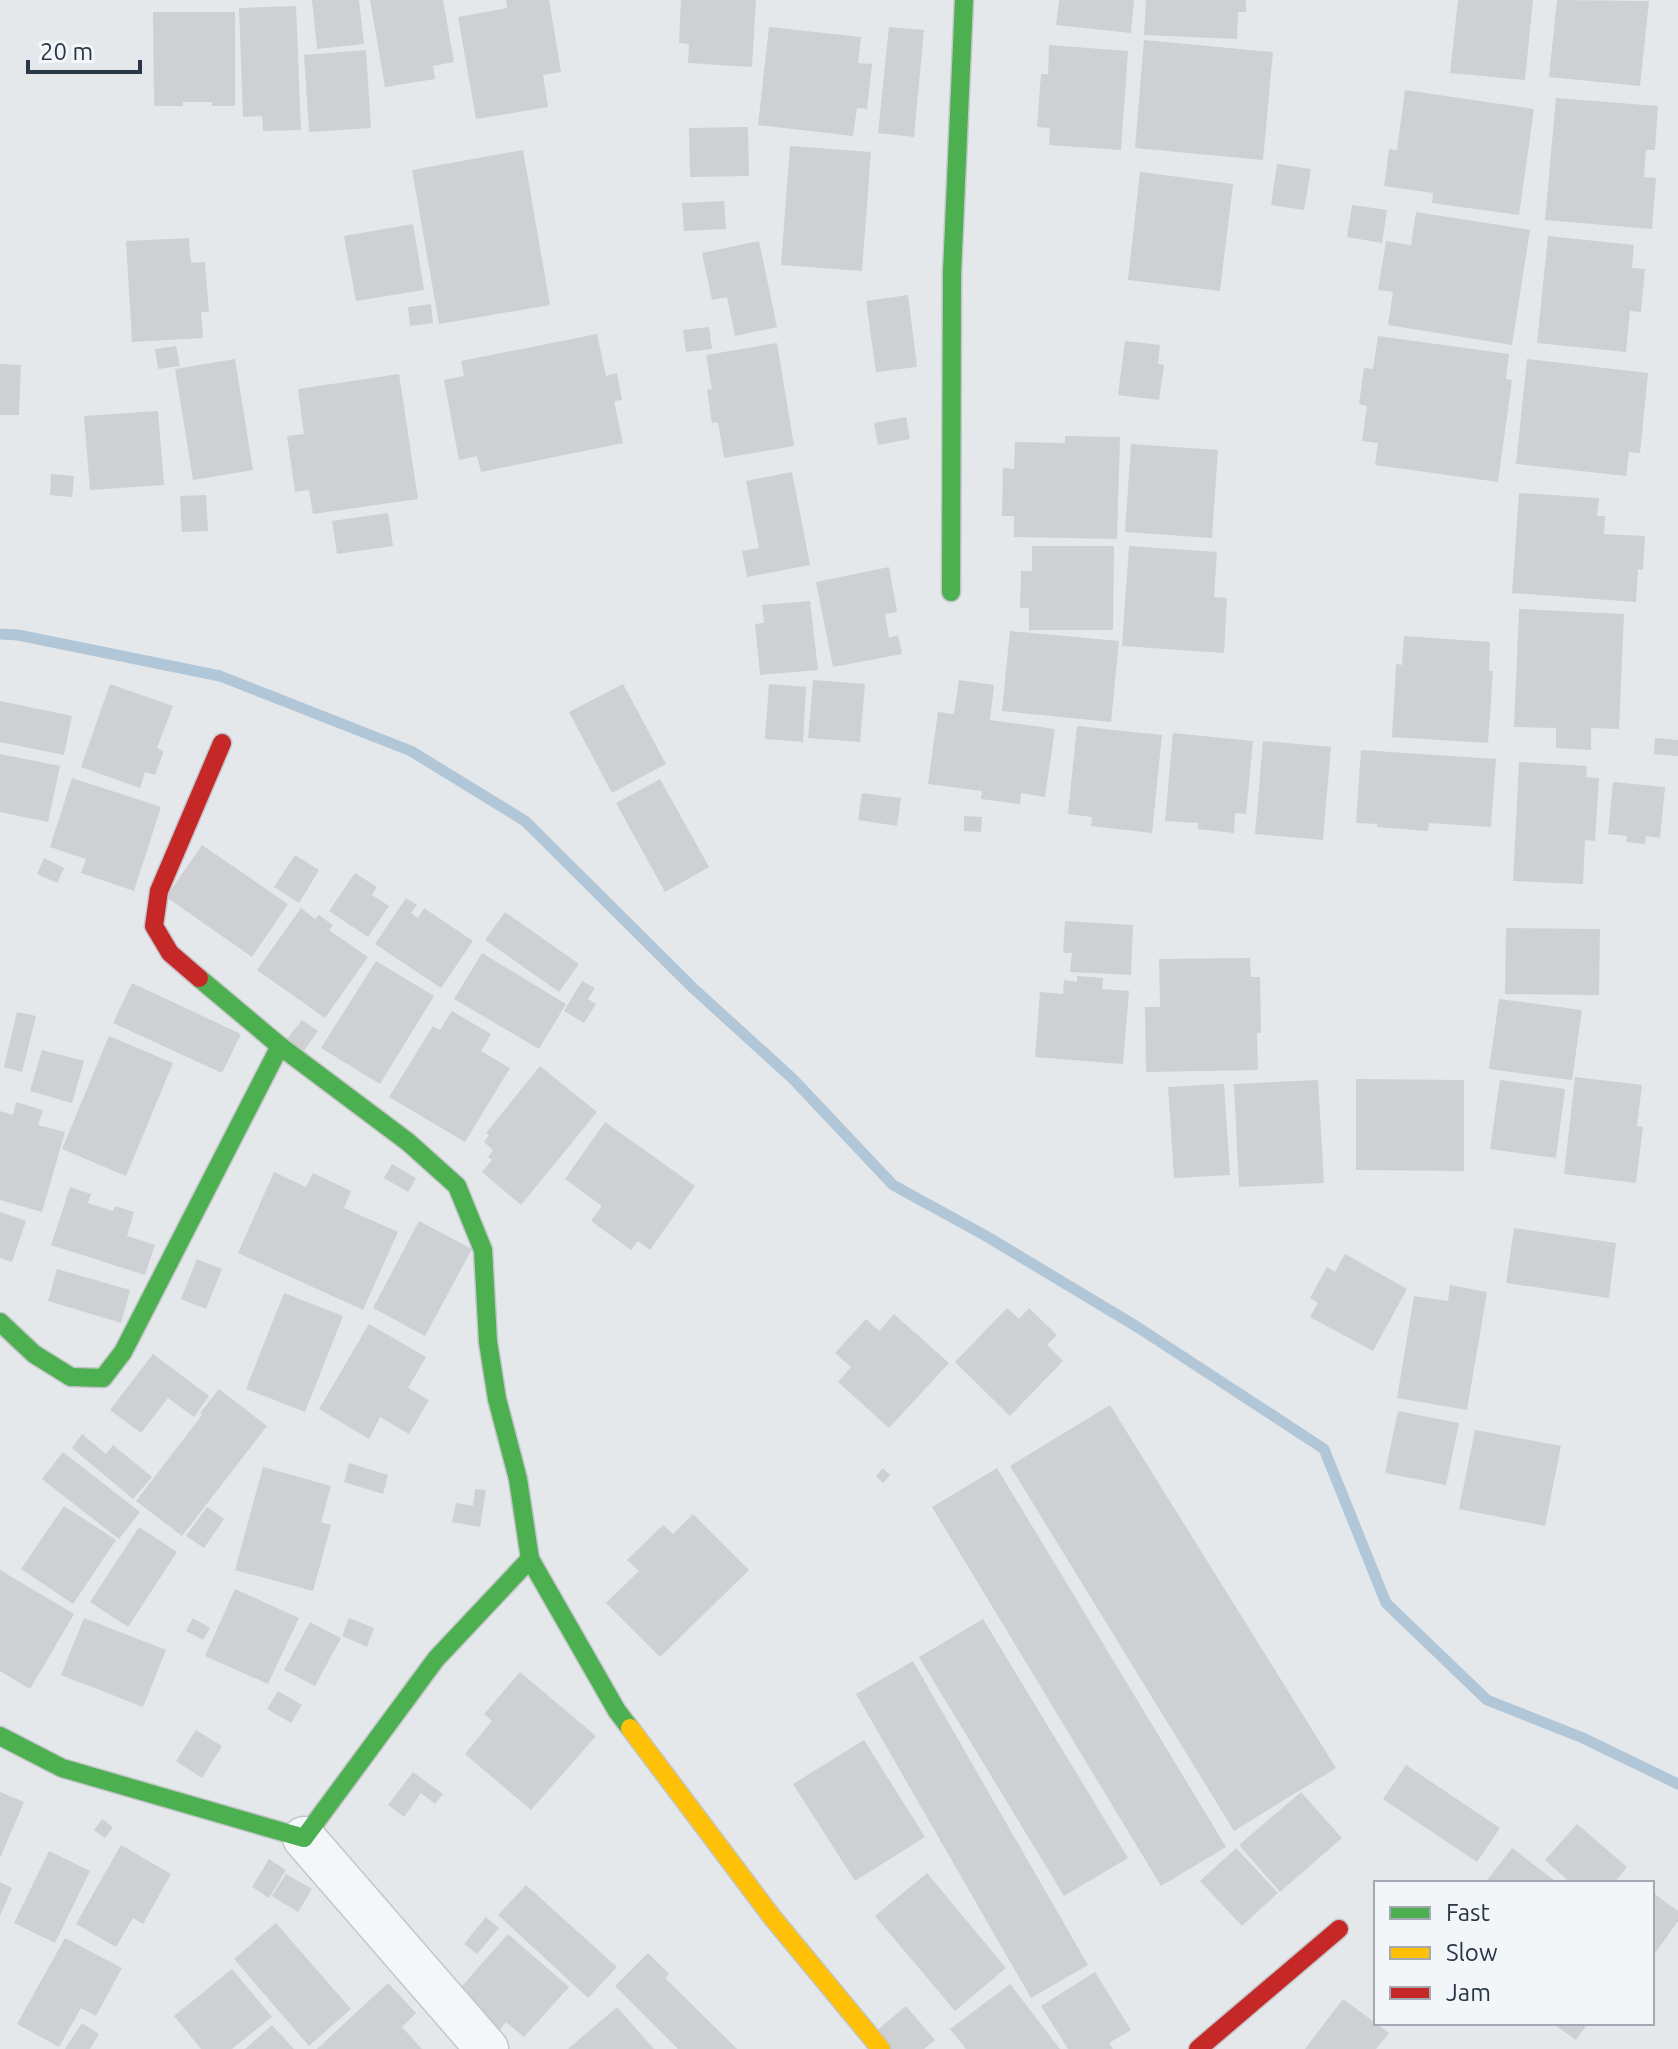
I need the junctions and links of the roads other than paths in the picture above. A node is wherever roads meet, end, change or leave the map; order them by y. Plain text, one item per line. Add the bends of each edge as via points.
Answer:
1 (964, 0) edge
2 (951, 592) dead end
3 (222, 743) dead end
4 (280, 1046) junction
5 (0, 1322) edge
6 (530, 1559) junction
7 (0, 1736) edge
8 (304, 1838) junction
9 (1339, 1929) dead end
10 (487, 2049) edge
11 (881, 2049) edge
12 (1198, 2049) edge

1 - 2 street via 952,273
3 - 4 street via 159,891 154,926 170,953
4 - 5 street via 123,1352 103,1378 71,1377 34,1354
4 - 6 street via 408,1142 457,1186 483,1250 488,1342
6 - 8 street via 436,1659
6 - 11 street via 617,1711 772,1917
7 - 8 street via 62,1768
8 - 10 street
9 - 12 street

